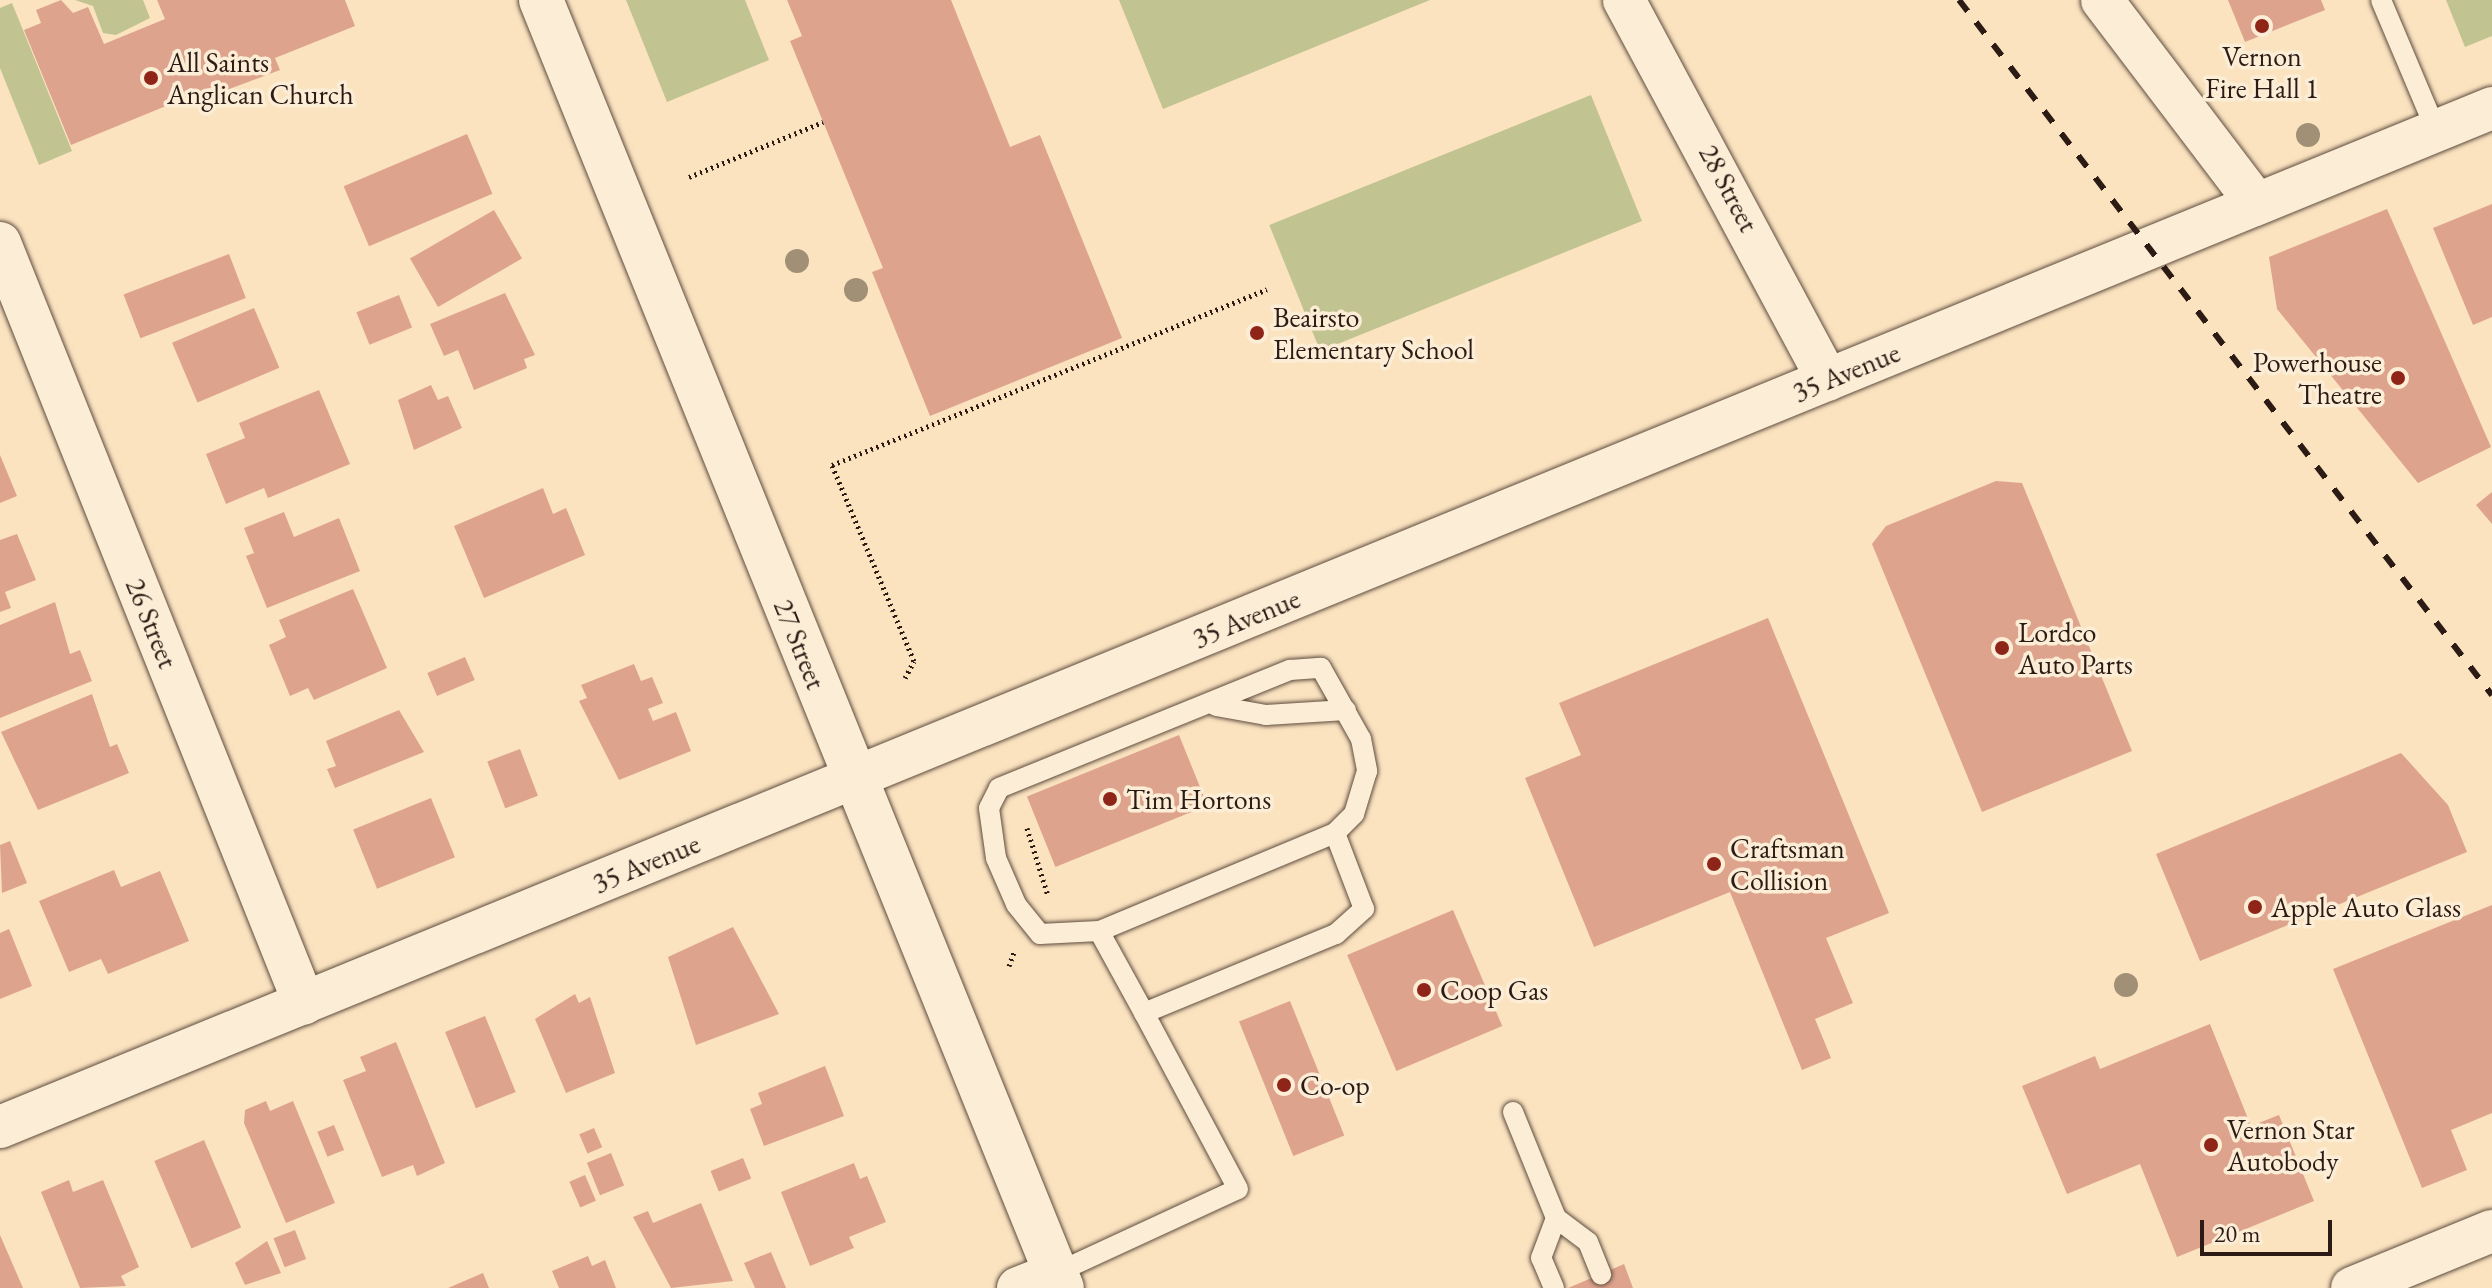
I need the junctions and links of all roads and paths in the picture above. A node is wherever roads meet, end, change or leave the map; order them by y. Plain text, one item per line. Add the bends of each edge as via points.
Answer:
1 (541, 0) edge
2 (1624, 0) edge
3 (2102, 0) edge
4 (2381, 0) edge
5 (2492, 108) edge
6 (823, 122) dead end
7 (2436, 130) junction
8 (689, 177) dead end
9 (2256, 203) junction
10 (0, 243) edge
11 (1267, 289) dead end
12 (1828, 380) junction
13 (905, 678) dead end
14 (1205, 707) junction
15 (1346, 710) junction
16 (854, 778) junction
17 (1009, 783) junction
18 (1335, 833) junction
19 (1052, 891) dead end
20 (1099, 931) junction
21 (304, 1003) junction
22 (1144, 1013) junction
23 (1513, 1112) dead end
24 (0, 1127) edge
25 (1556, 1218) junction
26 (2492, 1231) edge
27 (1601, 1274) dead end
28 (1045, 1283) edge
29 (1554, 1288) edge
30 (2352, 1288) edge

1 - 16 main road, 27 Street
2 - 12 street, 28 Street
3 - 9 street
4 - 7 lane
5 - 7 street, 35 Avenue
6 - 8 path
7 - 9 street, 35 Avenue
9 - 12 street, 35 Avenue
10 - 21 street, 26 Street
11 - 13 path via 832,465 914,661
12 - 16 street, 35 Avenue
14 - 15 lane via 1266,715
14 - 15 lane via 1290,670 1321,668
14 - 17 lane
15 - 18 lane via 1367,771 1354,814
16 - 21 street, 35 Avenue
16 - 28 main road, 27 Street
17 - 19 path
17 - 20 lane via 989,808 996,858 1016,904 1040,934
18 - 20 lane
18 - 22 lane via 1364,909 1336,934
20 - 22 lane
21 - 24 street, 35 Avenue
22 - 28 lane via 1238,1189
23 - 25 lane
25 - 27 lane via 1588,1242
25 - 29 lane via 1541,1258
26 - 30 street

